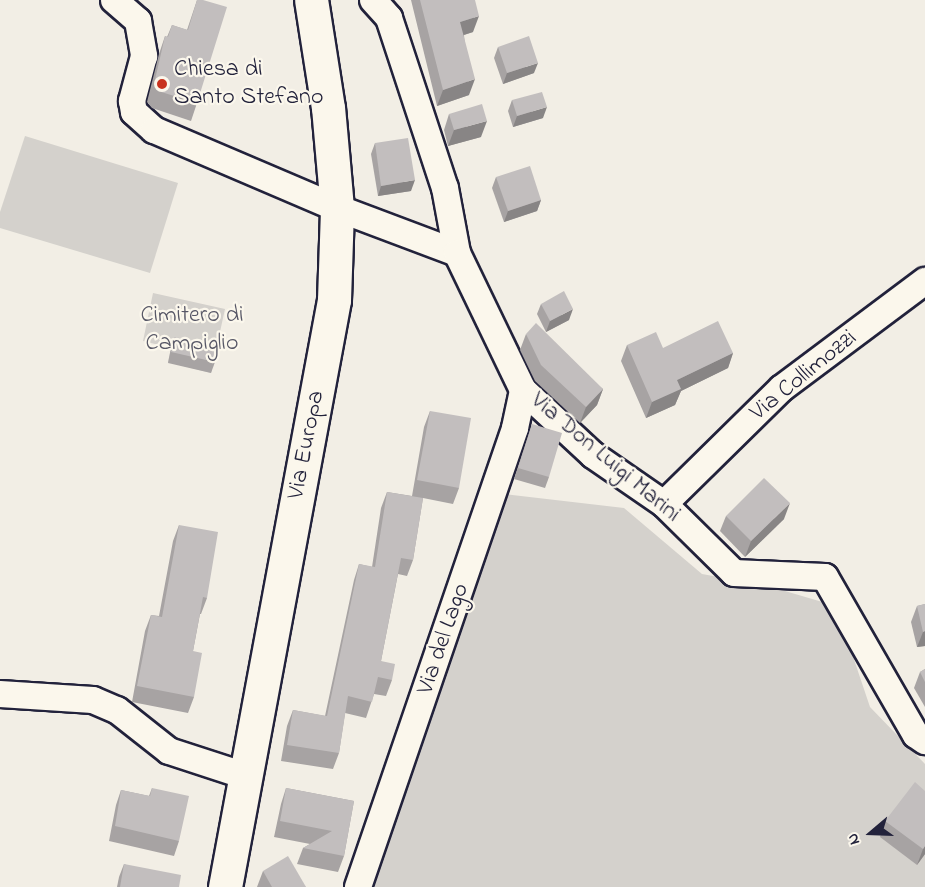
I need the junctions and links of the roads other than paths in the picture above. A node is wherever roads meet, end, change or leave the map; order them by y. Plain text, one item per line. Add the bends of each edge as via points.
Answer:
1 (114, 0) edge
2 (311, 0) edge
3 (373, 0) edge
4 (337, 208) junction
5 (457, 253) junction
6 (925, 281) edge
7 (523, 390) junction
8 (664, 504) junction
9 (0, 694) edge
10 (925, 741) edge
11 (246, 776) junction
12 (225, 887) edge
13 (358, 887) edge

1 - 4 street via 138,21 143,37 144,56 132,101 140,117 154,130
2 - 4 main road, Via Europa
3 - 5 street, Via Don Luigi Marini via 389,18 445,188
4 - 5 street
4 - 11 main road, Via Europa via 334,300
5 - 7 street, Via Don Luigi Marini
6 - 8 street, Via Collimozzi via 782,388
7 - 8 street, Via Don Luigi Marini via 593,455
7 - 13 street, Via del Lago via 515,428
8 - 10 street, Via Don Luigi Marini via 734,573 825,577 916,735
9 - 11 street via 93,700 117,710 169,751
11 - 12 main road, Via Europa

